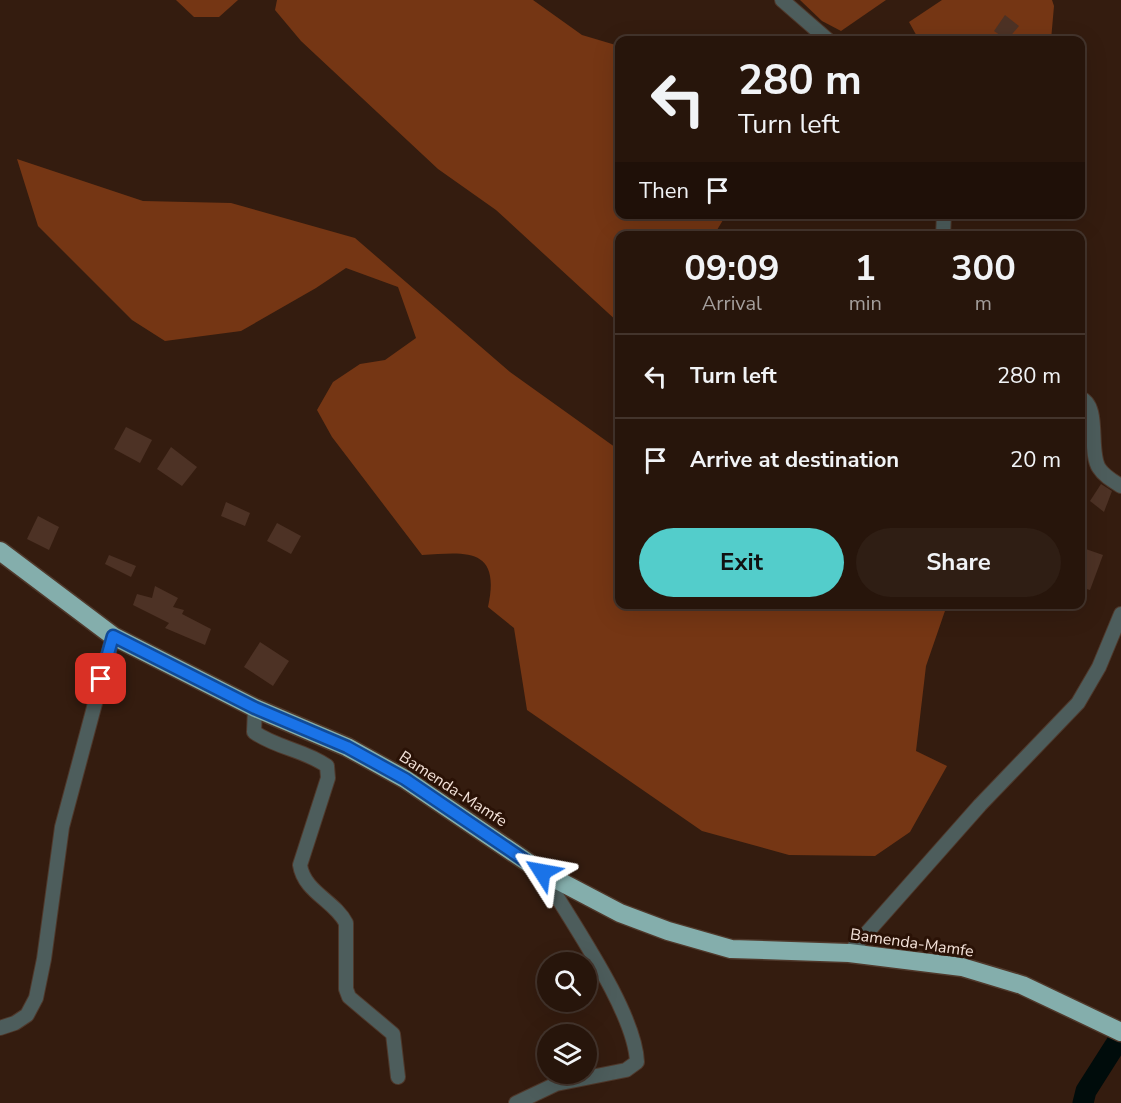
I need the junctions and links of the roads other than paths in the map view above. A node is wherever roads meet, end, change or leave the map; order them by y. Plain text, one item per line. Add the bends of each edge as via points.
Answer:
1 (782, 0) edge
2 (823, 36) edge
3 (1085, 401) edge
4 (1121, 486) edge
5 (0, 551) edge
6 (1121, 614) edge
7 (113, 636) junction
8 (255, 708) junction
9 (542, 872) junction
10 (849, 952) junction
11 (0, 1028) edge
12 (1121, 1032) edge
13 (398, 1077) dead end
14 (516, 1103) edge

1 - 2 street
3 - 4 street via 1092,417 1098,467
5 - 7 highway, Bamenda-Mamfe
6 - 10 street via 1099,667 1078,703 980,805
7 - 8 highway, Bamenda-Mamfe
7 - 11 street via 62,827 36,998 27,1015
8 - 9 highway, Bamenda-Mamfe via 347,747 405,779
8 - 13 street via 254,732 327,766 328,778 300,865 302,878 342,914 346,923 346,990 357,1006 393,1034
9 - 10 highway, Bamenda-Mamfe via 620,914 731,949
9 - 14 street via 600,968 636,1045 637,1062 626,1070 556,1084
10 - 12 highway, Bamenda-Mamfe via 962,967 1022,985

